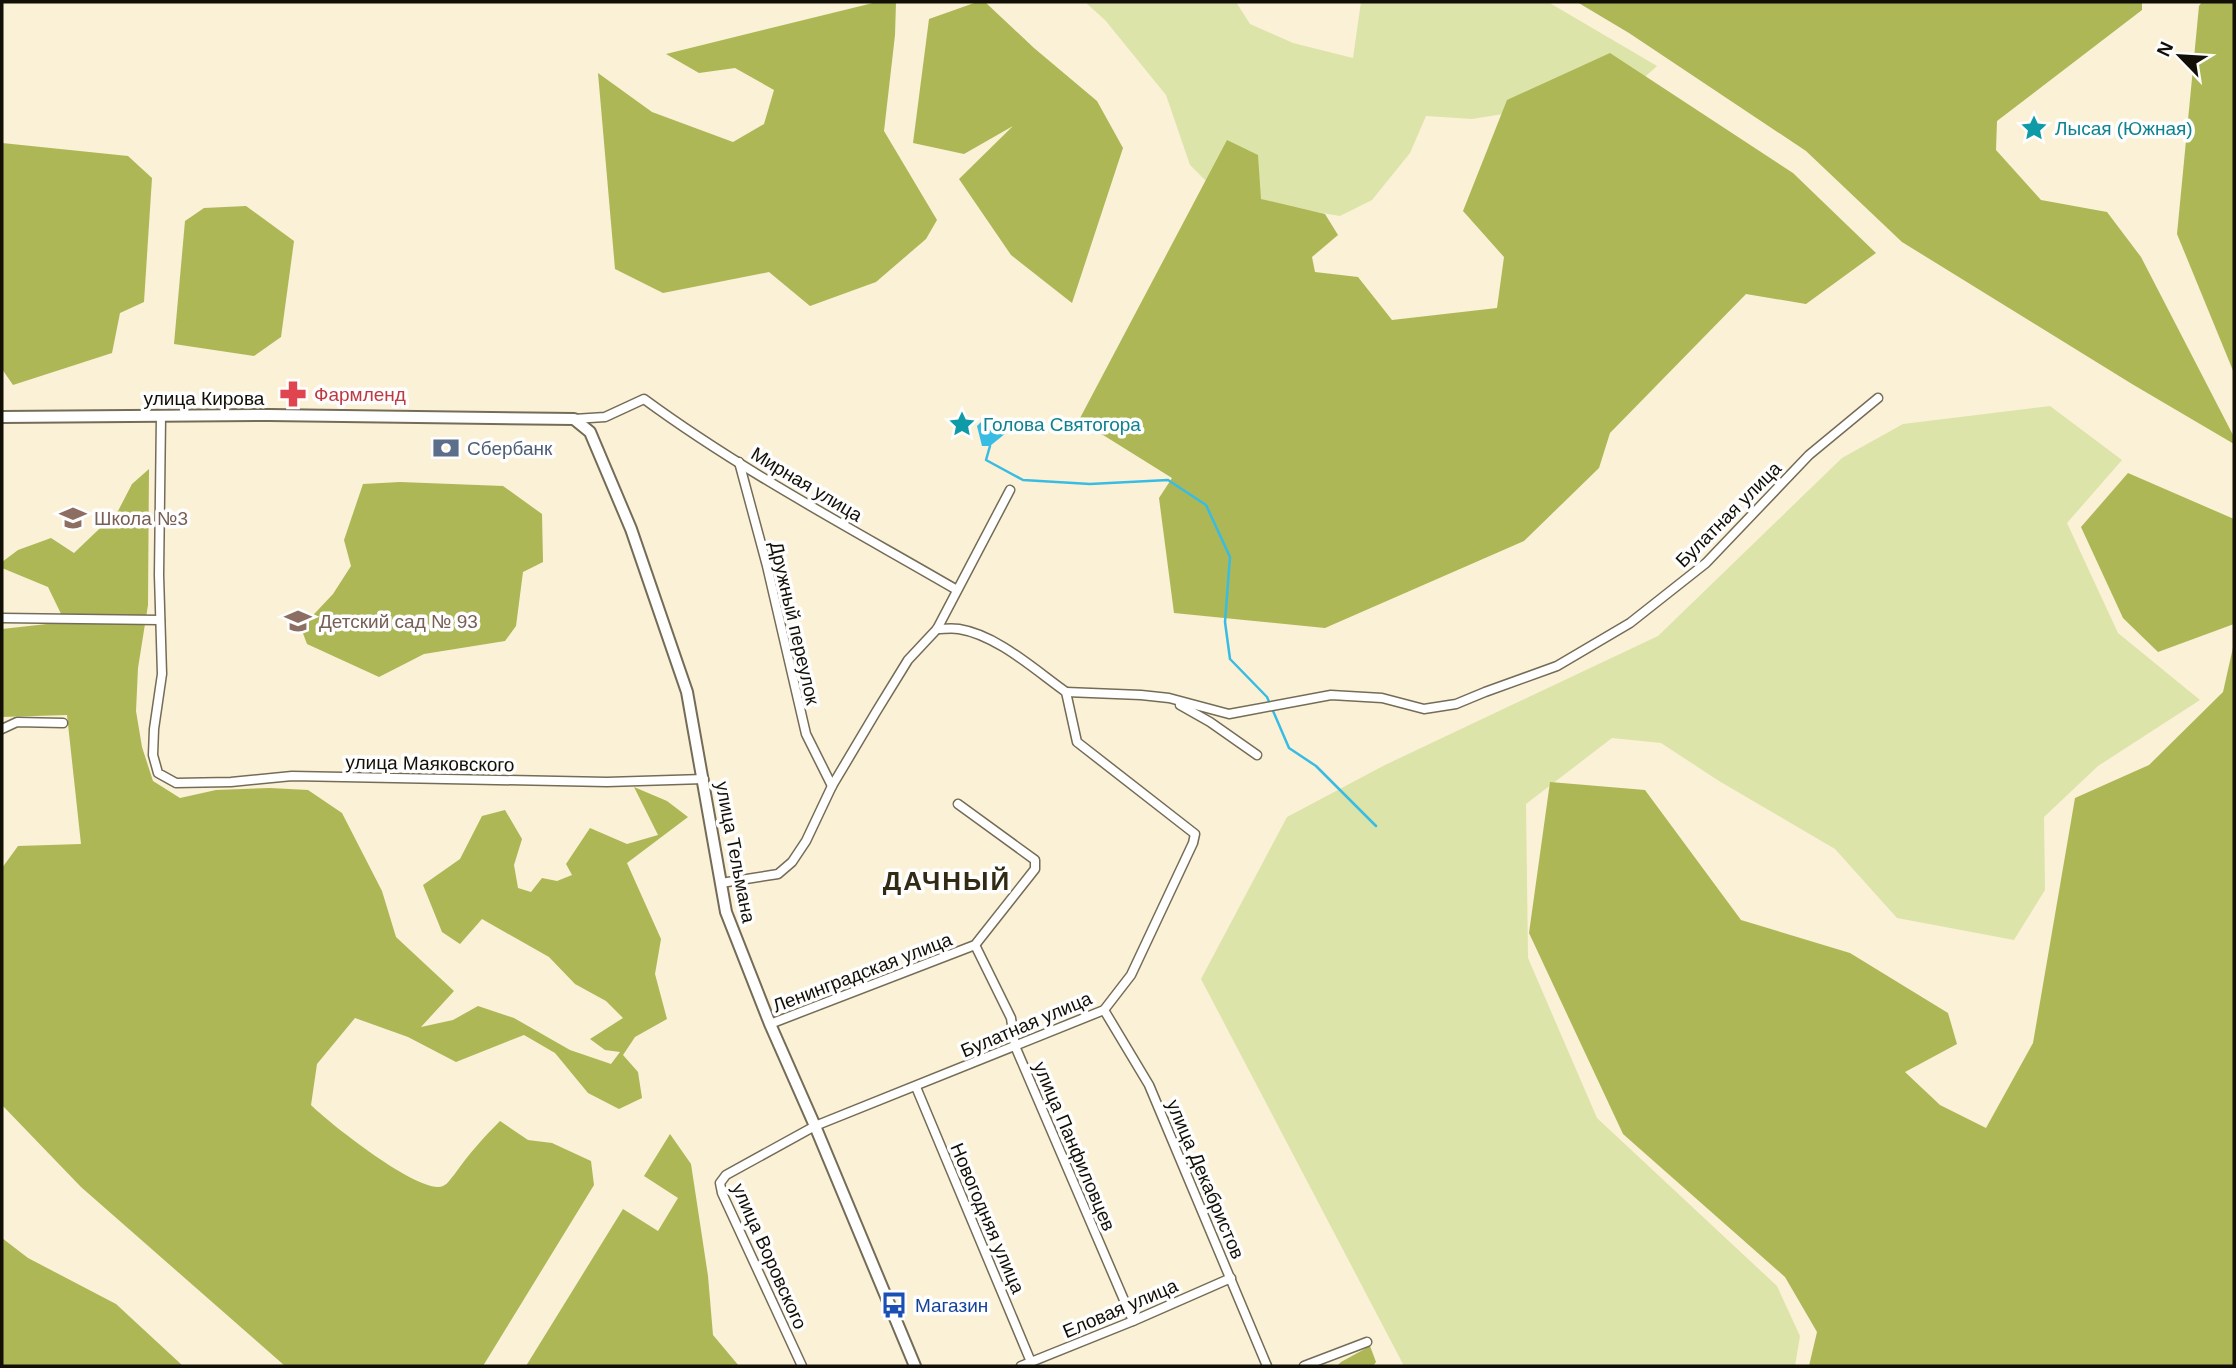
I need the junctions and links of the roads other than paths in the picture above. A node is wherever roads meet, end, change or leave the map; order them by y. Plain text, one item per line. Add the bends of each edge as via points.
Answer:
1 (1878, 398) dead end
2 (161, 416) junction
3 (2, 417) edge
4 (574, 419) junction
5 (739, 462) junction
6 (1010, 491) dead end
7 (957, 590) junction
8 (2, 618) edge
9 (160, 620) junction
10 (937, 629) junction
11 (1066, 692) junction
12 (1169, 698) junction
13 (64, 723) dead end
14 (2, 729) edge
15 (1257, 755) dead end
16 (704, 779) junction
17 (832, 786) junction
18 (958, 804) dead end
19 (721, 883) junction
20 (975, 945) junction
21 (1104, 1010) junction
22 (770, 1024) junction
23 (1015, 1046) junction
24 (916, 1087) junction
25 (815, 1126) junction
26 (1231, 1278) junction
27 (1133, 1321) junction
28 (1367, 1342) dead end
29 (1031, 1362) junction
30 (802, 1366) edge
31 (915, 1366) edge
32 (1021, 1366) edge
33 (1267, 1366) edge
34 (1304, 1366) edge

1 - 12 street, Булатная улица via 1809,455 1706,563 1630,623 1557,666 1456,704 1424,709 1382,698 1331,695 1229,714
2 - 3 street, улица Кирова
2 - 4 street, улица Кирова
2 - 9 street
4 - 5 street, Мирная улица via 605,417 644,399
4 - 16 street, улица Тельмана via 590,432 631,529 687,692
5 - 7 street, Мирная улица
5 - 17 street, Дружный переулок via 806,734
6 - 7 street
7 - 10 street
8 - 9 street
9 - 16 street, улица Маяковского via 162,674 153,755 158,773 176,783 292,776 607,782
10 - 11 street via 982,636
10 - 17 street via 908,660
11 - 12 street, Булатная улица
11 - 21 street, Булатная улица via 1077,742 1195,834 1131,975
12 - 15 street
13 - 14 street via 17,722
16 - 19 street, улица Тельмана
17 - 19 street via 792,862 778,874
18 - 20 street, Ленинградская улица via 1035,860 1035,869
19 - 22 street, улица Тельмана via 726,912
20 - 22 street, Ленинградская улица
20 - 23 street, улица Панфиловцев via 1011,1018
21 - 23 street, Булатная улица
21 - 26 street, улица Декабристов via 1149,1085
22 - 25 street, улица Тельмана
23 - 24 street, Булатная улица
23 - 27 street, улица Панфиловцев
24 - 25 street, Булатная улица
24 - 29 street, Новогодняя улица
25 - 30 street, улица Воровского via 726,1175 720,1183
25 - 31 street, улица Тельмана
26 - 27 street, Еловая улица
26 - 33 street, улица Декабристов
27 - 29 street, Еловая улица
28 - 34 street
29 - 32 street, Еловая улица

